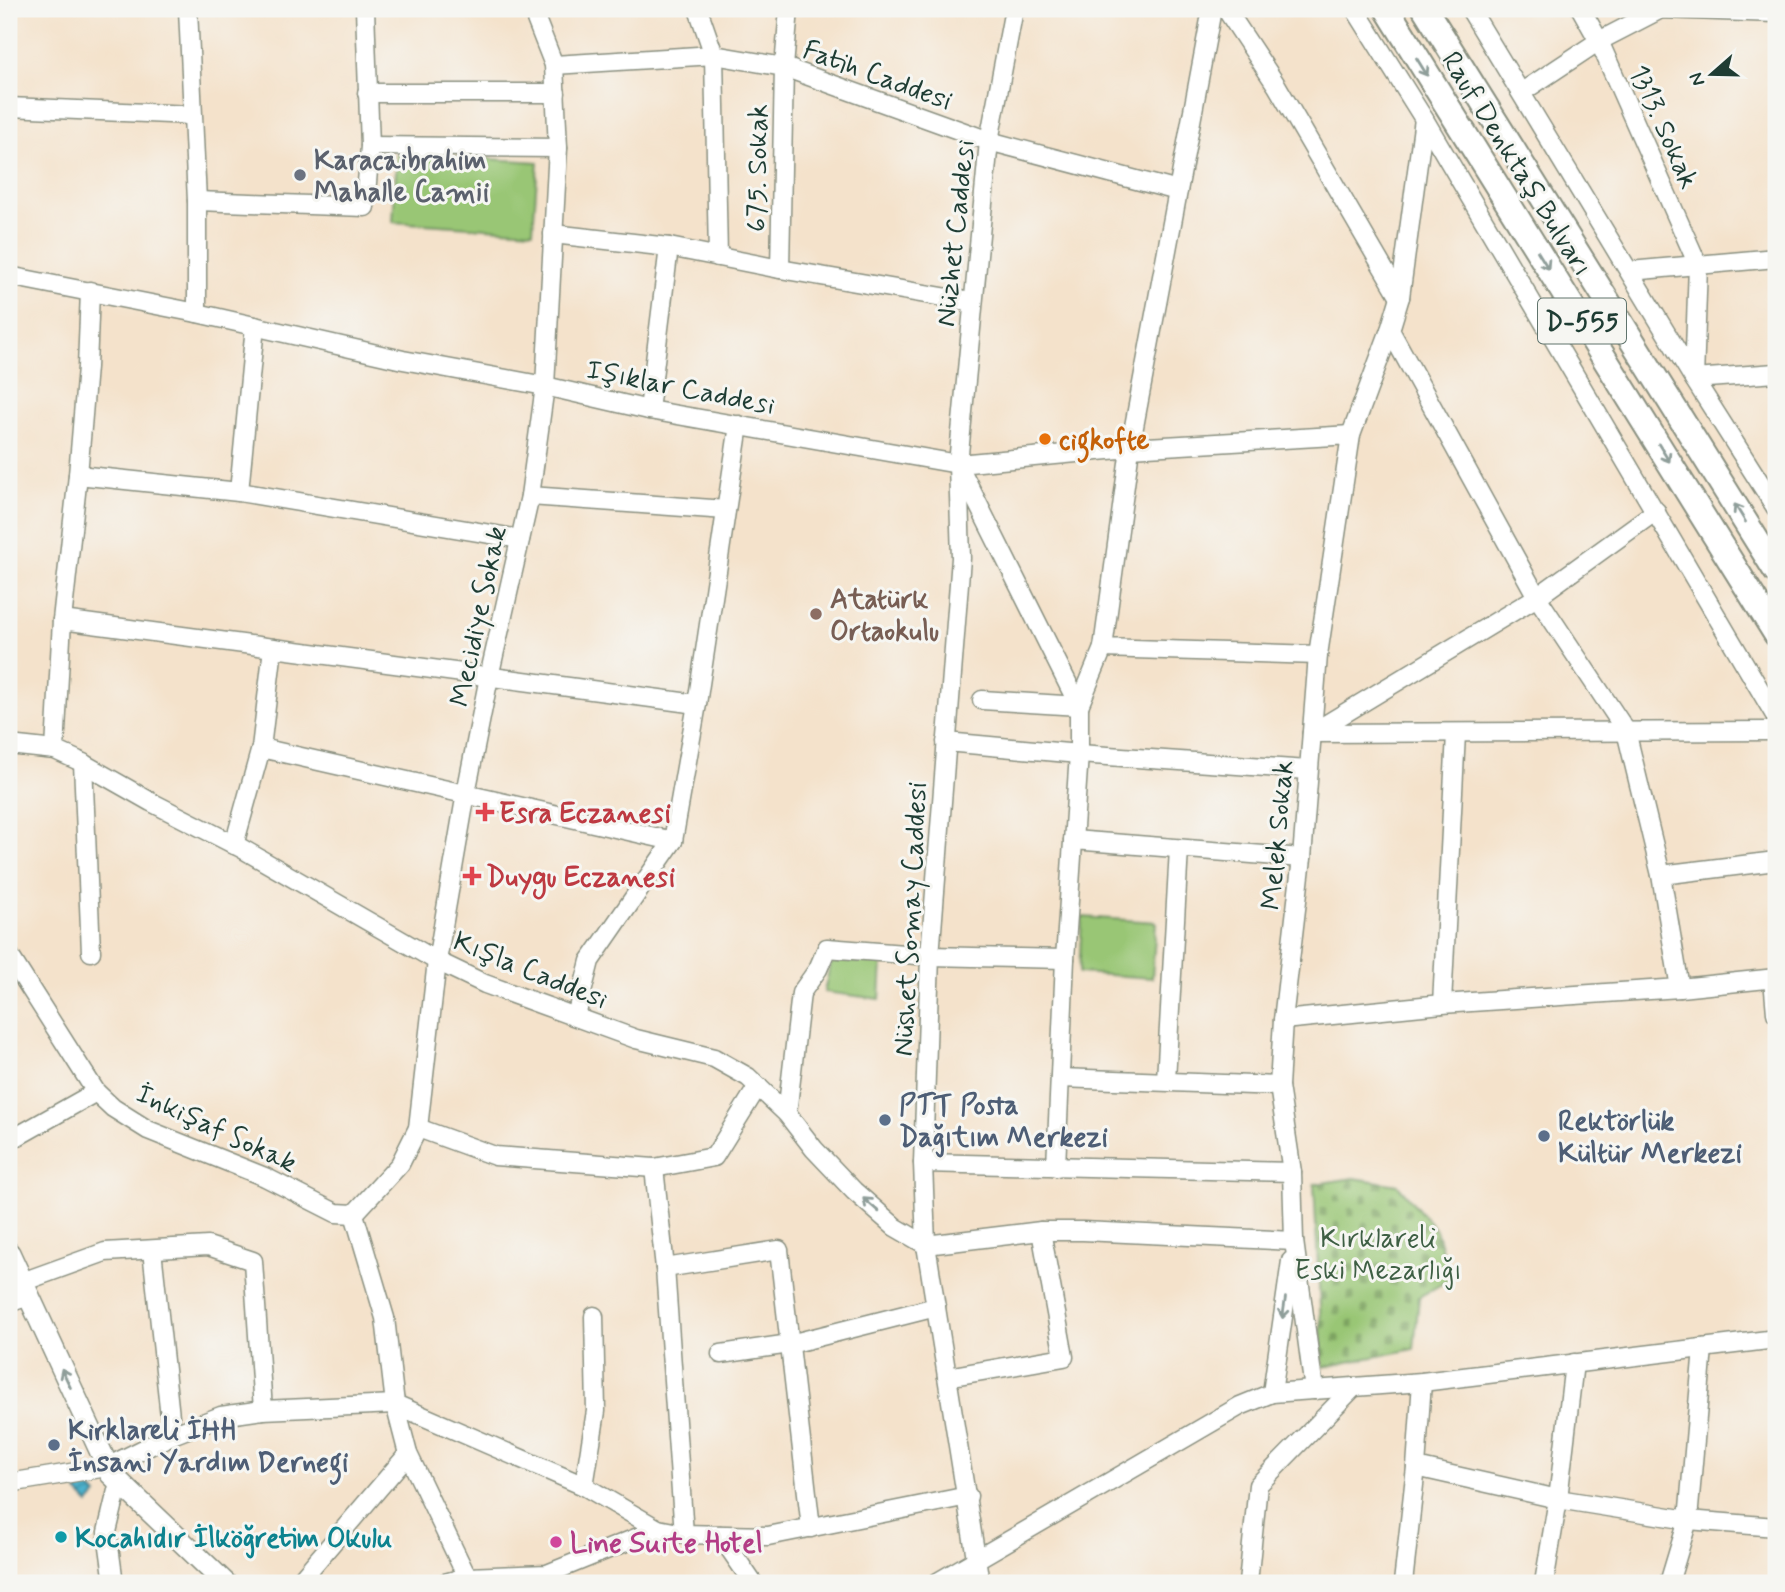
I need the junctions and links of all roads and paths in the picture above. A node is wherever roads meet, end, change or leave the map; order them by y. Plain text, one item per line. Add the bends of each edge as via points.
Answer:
1 (188, 9) edge
2 (365, 9) edge
3 (532, 9) edge
4 (698, 9) edge
5 (789, 9) edge
6 (1014, 9) edge
7 (1212, 9) edge
8 (1226, 9) edge
9 (1355, 9) edge
10 (1387, 9) edge
11 (1425, 9) edge
12 (1470, 9) edge
13 (1581, 9) edge
14 (1661, 9) edge
15 (1776, 13) edge
16 (1599, 41) junction
17 (714, 55) junction
18 (554, 65) junction
19 (784, 67) junction
20 (1522, 92) junction
21 (367, 93) junction
22 (556, 93) junction
23 (9, 107) edge
24 (192, 115) junction
25 (1424, 119) junction
26 (989, 141) junction
27 (370, 146) junction
28 (558, 148) junction
29 (1178, 191) junction
30 (197, 201) junction
31 (553, 234) junction
32 (669, 247) junction
33 (718, 257) junction
34 (1776, 258) edge
35 (1698, 265) junction
36 (780, 269) junction
37 (1630, 271) junction
38 (9, 276) edge
39 (90, 291) junction
40 (1399, 297) junction
41 (972, 302) junction
42 (197, 313) junction
43 (255, 326) junction
44 (1390, 330) junction
45 (1776, 373) edge
46 (1695, 379) junction
47 (545, 386) junction
48 (649, 410) junction
49 (739, 425) junction
50 (1351, 435) junction
51 (1130, 448) junction
52 (958, 464) junction
53 (78, 475) junction
54 (239, 492) junction
55 (530, 496) junction
56 (1776, 508) edge
57 (726, 510) junction
58 (1656, 511) junction
59 (520, 539) junction
60 (1776, 571) edge
61 (1537, 597) junction
62 (62, 620) junction
63 (1776, 634) edge
64 (274, 648) junction
65 (1103, 648) junction
66 (1318, 655) junction
67 (489, 677) junction
68 (982, 700) dead end
69 (697, 704) junction
70 (1079, 706) junction
71 (1776, 717) edge
72 (1626, 731) junction
73 (1776, 731) edge
74 (1312, 733) junction
75 (1455, 734) junction
76 (946, 742) junction
77 (9, 745) edge
78 (261, 748) junction
79 (55, 750) junction
80 (1079, 754) junction
81 (83, 763) junction
82 (1308, 770) junction
83 (466, 793) junction
84 (1073, 840) junction
85 (673, 841) junction
86 (234, 845) junction
87 (1179, 849) junction
88 (1302, 859) junction
89 (1776, 861) edge
90 (1661, 875) junction
91 (91, 952) dead end
92 (9, 955) edge
93 (930, 956) junction
94 (1065, 959) junction
95 (437, 961) junction
96 (1774, 979) edge
97 (1679, 988) junction
98 (1442, 1004) junction
99 (1776, 1013) edge
100 (576, 1016) junction
101 (1283, 1020) junction
102 (1060, 1078) junction
103 (1166, 1080) junction
104 (758, 1086) junction
105 (1279, 1086) junction
106 (96, 1092) junction
107 (787, 1114) junction
108 (418, 1128) junction
109 (9, 1141) edge
110 (923, 1163) junction
111 (1056, 1167) junction
112 (654, 1168) junction
113 (1292, 1172) junction
114 (354, 1214) junction
115 (1041, 1231) junction
116 (1294, 1241) junction
117 (926, 1245) junction
118 (152, 1250) junction
119 (9, 1253) edge
120 (665, 1268) junction
121 (20, 1293) edge
122 (936, 1307) junction
123 (594, 1316) dead end
124 (1776, 1339) edge
125 (790, 1344) junction
126 (1703, 1348) junction
127 (721, 1354) dead end
128 (1574, 1363) junction
129 (947, 1377) junction
130 (1422, 1382) junction
131 (1353, 1387) junction
132 (1314, 1390) junction
133 (1272, 1393) junction
134 (395, 1404) junction
135 (263, 1410) junction
136 (172, 1434) junction
137 (408, 1454) junction
138 (1416, 1467) junction
139 (113, 1475) junction
140 (9, 1483) edge
141 (584, 1486) junction
142 (968, 1496) junction
143 (1558, 1499) junction
144 (1688, 1520) junction
145 (1776, 1527) edge
146 (811, 1528) junction
147 (658, 1530) junction
148 (684, 1534) junction
149 (720, 1535) junction
150 (977, 1558) junction
151 (467, 1577) junction
152 (548, 1578) edge
153 (114, 1583) edge
154 (225, 1583) edge
155 (298, 1583) edge
156 (445, 1583) edge
157 (753, 1583) edge
158 (936, 1583) edge
159 (980, 1583) edge
160 (1248, 1583) edge
161 (1403, 1583) edge
162 (1544, 1583) edge
163 (1669, 1583) edge

1 - 24 street
2 - 21 street
3 - 18 street, Mecidiye Sokak
4 - 17 street
5 - 19 street, 675. Sokak
6 - 26 street, Nüzhet Caddesi
7 - 29 street
8 - 40 street via 1277,86
9 - 25 street
10 -> 63 highway, Rauf Denktaş Bulvarı / D-555
60 -> 11 highway, Rauf Denktaş Bulvarı / D-555
12 - 20 street, Rauf Denktaş Bulvarı
13 - 16 street, 1313. Sokak
14 - 15 street
14 - 16 street
16 - 20 street
16 - 35 street, 1313. Sokak
17 - 18 street, Fatih Caddesi
17 - 19 street, Fatih Caddesi
17 - 33 street
18 - 22 street, Mecidiye Sokak
19 - 26 street, Fatih Caddesi
19 - 36 street, 675. Sokak
20 - 37 street, Rauf Denktaş Bulvarı
21 - 22 street
21 - 27 street
22 - 28 street, Mecidiye Sokak
23 - 24 street
24 - 30 street
25 - 40 street, Melek Sokak
25 - 58 street
26 - 29 street, Fatih Caddesi
26 - 41 street, Nüzhet Caddesi
27 - 28 street
27 - 30 street via 365,207
28 - 31 street, Mecidiye Sokak
29 - 51 street
30 - 42 street
31 - 32 street
31 - 47 street, Mecidiye Sokak
32 - 33 street
32 - 48 street
33 - 36 street
34 - 35 street
35 - 37 street
35 - 46 street
36 - 41 street
37 - 46 street, Rauf Denktaş Bulvarı
38 - 39 street, Işıklar Caddesi
39 - 42 street, Işıklar Caddesi
39 - 53 street
40 - 44 street, Melek Sokak
41 - 52 street, Nüzhet Caddesi
42 - 43 street, Işıklar Caddesi
43 - 47 street, Işıklar Caddesi
43 - 54 street
44 - 50 street, Melek Sokak
44 - 61 street
45 - 46 street
46 - 56 street, Rauf Denktaş Bulvarı
47 - 48 street, Işıklar Caddesi
47 - 55 street, Mecidiye Sokak
48 - 49 street, Işıklar Caddesi
49 - 52 street, Işıklar Caddesi
49 - 57 street
50 - 51 street, Işıklar Caddesi
50 - 66 street, Melek Sokak
51 - 52 street, Işıklar Caddesi
51 - 65 street
52 - 70 street
52 - 76 street, Nüshet Somay Caddesi via 961,558
53 - 54 street
53 - 62 street
54 - 59 street
55 - 57 street
55 - 59 street, Mecidiye Sokak
57 - 69 street
58 - 61 street
58 - 71 street
59 - 67 street, Mecidiye Sokak
61 - 72 street
61 - 74 street
62 - 64 street
62 - 79 street
64 - 67 street
64 - 78 street
65 - 66 street
65 - 70 street
66 - 74 street, Melek Sokak
67 - 69 street
67 - 83 street, Mecidiye Sokak
68 - 70 street
69 - 85 street
70 - 80 street
72 - 73 street
72 - 75 street
72 - 90 street
74 - 75 street
74 - 82 street, Melek Sokak
75 - 98 street
76 - 80 street
76 - 93 street, Nüshet Somay Caddesi
77 - 79 street, Kışla Caddesi
78 - 83 street
78 - 86 street
79 - 81 street, Kışla Caddesi
80 - 82 street
80 - 84 street
81 - 86 street, Kışla Caddesi
81 - 91 street
82 - 88 street, Melek Sokak
83 - 85 street
83 - 95 street, Mecidiye Sokak
84 - 87 street
84 - 94 street
85 - 100 street via 590,961
86 - 95 street, Kışla Caddesi
87 - 88 street
87 - 103 street
88 - 101 street, Melek Sokak
89 - 90 street
90 - 97 street
92 - 106 street, İnkişaf Sokak
93 - 94 street
93 - 107 street via 827,948 801,993
93 - 110 street, Nüshet Somay Caddesi
94 - 102 street
95 - 100 street, Kışla Caddesi via 485,984
95 - 108 street, Mecidiye Sokak
96 - 97 street
96 - 99 street
97 - 98 street
98 - 101 street
100 - 104 street, Kışla Caddesi via 636,1039 713,1058
101 - 105 street, Melek Sokak
102 - 103 street
102 - 111 street
103 - 105 street
104 - 107 street, Kışla Caddesi
104 - 112 street via 713,1157
105 - 113 street, Melek Sokak
106 - 109 street
106 - 114 street, İnkişaf Sokak via 148,1130 265,1177 337,1213
117 -> 107 street, Kışla Caddesi via 895,1227 854,1191
108 - 112 street via 495,1156
108 - 114 street, Mecidiye Sokak via 400,1164
110 - 111 street
110 - 117 street, Nüshet Somay Caddesi
111 - 113 street
112 - 120 street
113 - 116 street, Melek Sokak
114 - 134 street via 385,1318
115 - 116 street
115 - 117 street
115 - 129 street via 1064,1357
116 - 132 street, Melek Sokak
116 -> 133 street, Melek Sokak
117 - 122 street, Nüshet Somay Caddesi
118 - 121 street via 105,1252
118 - 135 street via 208,1247 253,1261
118 - 136 street
119 - 121 main road
120 - 125 street via 779,1250
120 - 148 street
139 -> 121 main road
122 - 125 street
122 - 129 street, Nüshet Somay Caddesi
123 - 141 street via 596,1411
124 - 126 street
125 - 127 street
125 - 146 street
126 - 128 street
126 - 144 street
128 - 130 street
128 - 143 street
129 - 142 street, Nüshet Somay Caddesi
130 - 131 street
130 - 138 street
131 - 132 street
131 - 160 street via 1258,1485
132 - 133 street
133 - 150 street via 1240,1406
134 - 135 street
134 - 137 street
134 - 141 street
135 - 136 street via 221,1416
136 - 139 street
137 - 151 street
137 - 155 street
138 - 143 street
138 - 161 street
139 - 140 street
139 - 153 street via 107,1532
139 - 154 main road
141 - 147 street
142 - 146 street
142 - 150 street, Nüshet Somay Caddesi
143 - 144 street
143 - 162 street
144 - 145 street
144 - 163 street
146 - 149 street via 768,1536
147 - 148 street
147 - 152 street
148 - 149 street
149 - 157 street
150 - 158 street
150 - 159 street, Nüshet Somay Caddesi
151 - 152 street
151 - 156 street

